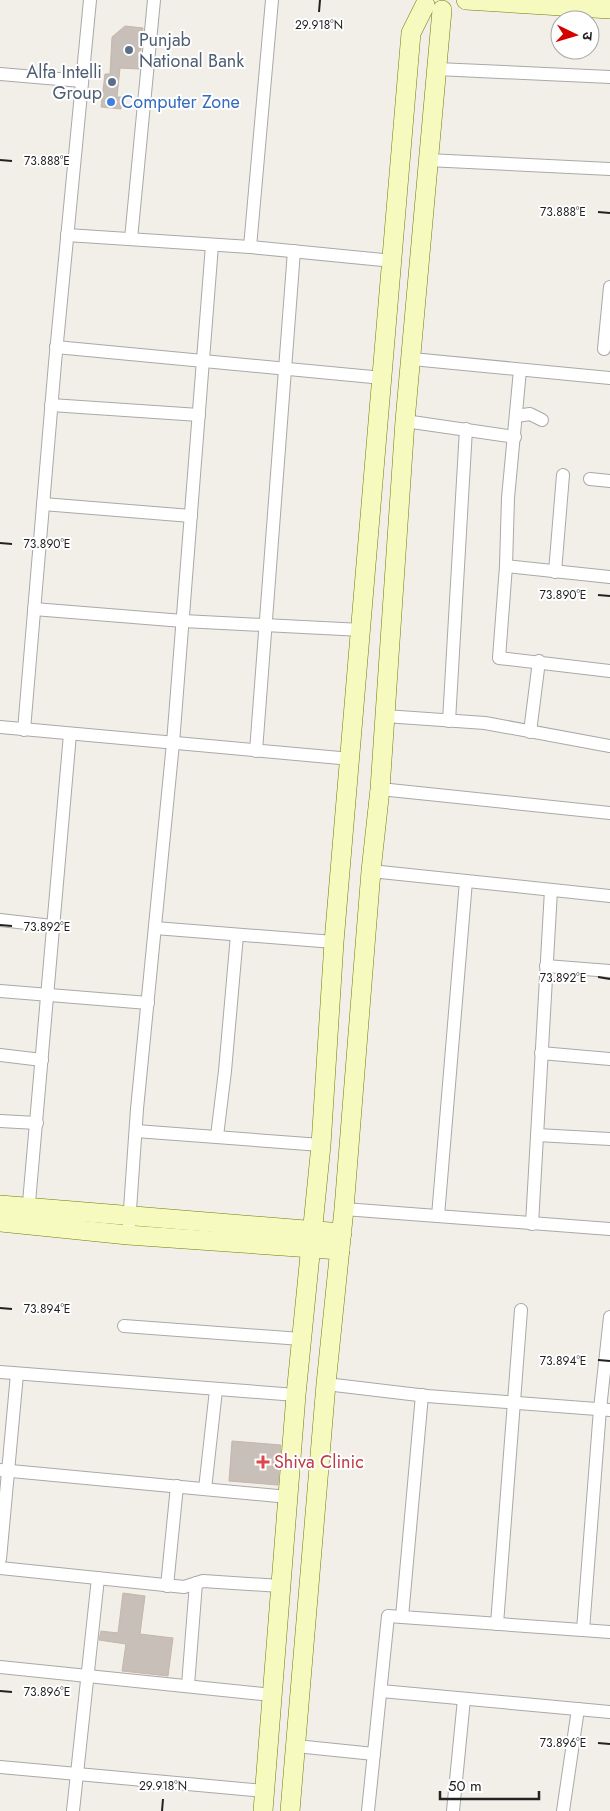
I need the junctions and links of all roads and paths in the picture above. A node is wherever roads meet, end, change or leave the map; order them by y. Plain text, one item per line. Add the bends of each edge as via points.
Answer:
1 (90, 0) edge
2 (154, 0) edge
3 (272, 0) edge
4 (466, 0) edge
5 (436, 4) edge
6 (610, 9) edge
7 (437, 68) junction
8 (0, 74) edge
9 (610, 77) edge
10 (82, 81) junction
11 (427, 160) junction
12 (610, 169) edge
13 (67, 234) junction
14 (131, 239) junction
15 (212, 245) junction
16 (250, 247) junction
17 (294, 251) junction
18 (393, 261) junction
19 (610, 287) edge
20 (56, 347) junction
21 (604, 349) dead end
22 (412, 359) junction
23 (203, 360) junction
24 (286, 368) junction
25 (520, 370) junction
26 (383, 378) junction
27 (610, 378) edge
28 (51, 405) junction
29 (199, 415) junction
30 (516, 416) junction
31 (542, 420) dead end
32 (406, 421) junction
33 (466, 430) junction
34 (515, 437) junction
35 (563, 475) dead end
36 (590, 479) dead end
37 (610, 481) edge
38 (43, 504) junction
39 (191, 516) junction
40 (506, 566) junction
41 (556, 572) junction
42 (610, 577) edge
43 (34, 609) junction
44 (183, 621) junction
45 (266, 625) junction
46 (362, 630) junction
47 (539, 661) junction
48 (610, 671) edge
49 (385, 716) junction
50 (449, 720) junction
51 (0, 728) edge
52 (24, 730) junction
53 (530, 732) junction
54 (70, 734) junction
55 (173, 743) junction
56 (610, 746) edge
57 (256, 751) junction
58 (351, 759) junction
59 (380, 790) junction
60 (610, 813) edge
61 (370, 871) junction
62 (466, 881) junction
63 (551, 890) junction
64 (610, 896) edge
65 (0, 920) edge
66 (52, 926) junction
67 (155, 928) junction
68 (237, 935) junction
69 (334, 942) junction
70 (546, 966) junction
71 (610, 970) edge
72 (0, 991) edge
73 (46, 996) junction
74 (148, 1003) junction
75 (541, 1053) junction
76 (0, 1055) edge
77 (610, 1059) edge
78 (42, 1060) junction
79 (0, 1121) edge
80 (37, 1123) junction
81 (136, 1131) junction
82 (536, 1135) junction
83 (217, 1136) junction
84 (610, 1139) edge
85 (321, 1145) junction
86 (0, 1205) edge
87 (344, 1209) junction
88 (28, 1216) junction
89 (438, 1216) junction
90 (0, 1222) edge
91 (532, 1224) junction
92 (129, 1225) junction
93 (610, 1229) edge
94 (312, 1240) junction
95 (341, 1242) junction
96 (521, 1310) dead end
97 (610, 1317) edge
98 (124, 1326) dead end
99 (301, 1339) junction
100 (0, 1372) edge
101 (18, 1374) junction
102 (326, 1384) junction
103 (216, 1390) junction
104 (296, 1395) junction
105 (422, 1395) junction
106 (514, 1403) junction
107 (605, 1410) edge
108 (4, 1470) edge
109 (177, 1486) junction
110 (205, 1489) junction
111 (289, 1497) junction
112 (0, 1559) edge
113 (0, 1568) edge
114 (98, 1578) junction
115 (196, 1583) junction
116 (167, 1586) junction
117 (281, 1586) junction
118 (402, 1617) junction
119 (497, 1624) junction
120 (583, 1630) junction
121 (610, 1632) edge
122 (0, 1667) edge
123 (88, 1676) junction
124 (188, 1685) junction
125 (381, 1691) junction
126 (272, 1694) junction
127 (464, 1699) junction
128 (578, 1709) junction
129 (610, 1712) edge
130 (296, 1746) junction
131 (374, 1754) junction
132 (0, 1768) edge
133 (78, 1774) junction
134 (265, 1790) junction
135 (73, 1811) edge
136 (263, 1811) edge
137 (290, 1811) edge
138 (368, 1811) edge
139 (453, 1811) edge
140 (563, 1811) edge

1 - 10 street
2 - 14 street
3 - 16 street
4 - 6 street
5 - 7 street
5 - 18 street via 411,33
7 - 9 street
7 - 11 street
8 - 10 street
10 - 13 street
11 - 12 street
11 - 22 street
13 - 14 street
13 - 20 street
14 - 15 street
15 - 16 street
15 - 23 street
16 - 17 street
17 - 18 street
17 - 24 street
18 - 26 street
19 - 21 street
20 - 23 street
20 - 28 street
22 - 25 street
22 - 32 street
23 - 24 street
23 - 29 street
24 - 26 street
24 - 45 street
25 - 27 street
25 - 30 street
26 - 46 street
28 - 29 street
28 - 38 street
29 - 39 street
30 - 31 street via 530,414
30 - 34 street
32 - 33 street
32 - 49 street
33 - 34 street
33 - 50 street
34 - 40 street via 508,498
35 - 41 street
36 - 37 street
38 - 39 street
38 - 43 street
39 - 44 street
40 - 41 street
40 - 47 street via 499,658
41 - 42 street
43 - 44 street
43 - 52 street
44 - 45 street
44 - 55 street
45 - 46 street
45 - 57 street
46 - 58 street
47 - 48 street
47 - 53 street
49 - 50 street
49 - 59 street
50 - 53 street
51 - 52 street
52 - 54 street
53 - 56 street
54 - 55 street
54 - 66 street
55 - 57 street
55 - 67 street
57 - 58 street
58 - 69 street
59 - 60 street
59 - 61 street
61 - 62 street
61 - 87 street
62 - 63 street
62 - 89 street
63 - 64 street
63 - 70 street
65 - 66 street
66 - 73 street
67 - 68 street
67 - 74 street
68 - 69 street
68 - 83 street
69 - 85 street
70 - 71 street
70 - 75 street
72 - 73 street
73 - 74 street
73 - 78 street
74 - 81 street
75 - 77 street
75 - 82 street
76 - 78 street
78 - 80 street
79 - 80 street
80 - 88 street
81 - 83 street
81 - 92 street
82 - 84 street
82 - 91 street
83 - 85 street
85 - 94 street
86 - 88 street
87 - 89 street
87 - 95 street
88 - 90 street
88 - 92 street
89 - 91 street
91 - 93 street
92 - 94 street
94 - 95 street
94 - 99 street
95 - 102 street
96 - 106 street
97 - 107 street
98 - 99 street
99 - 104 street
100 - 101 street
101 - 103 street
101 - 108 street
102 - 105 street
102 - 130 street
103 - 104 street
103 - 110 street
104 - 111 street
105 - 106 street
105 - 118 street
106 - 107 street
106 - 119 street
107 - 120 street
108 - 109 street
108 - 112 street
109 - 110 street
109 - 116 street
110 - 111 street
111 - 117 street
113 - 114 street
114 - 116 street
114 - 123 street
115 - 116 street via 184,1588
115 - 117 street
115 - 124 street
117 - 126 street
118 - 119 street
118 - 125 street via 388,1616
119 - 120 street
120 - 121 street
122 - 123 street
123 - 124 street
123 - 133 street
124 - 126 street
125 - 127 street
125 - 131 street
126 - 134 street
127 - 128 street
127 - 139 street
128 - 129 street
128 - 140 street
130 - 131 street
130 - 137 street
131 - 138 street
132 - 133 street
133 - 134 street
133 - 135 street
134 - 136 street

